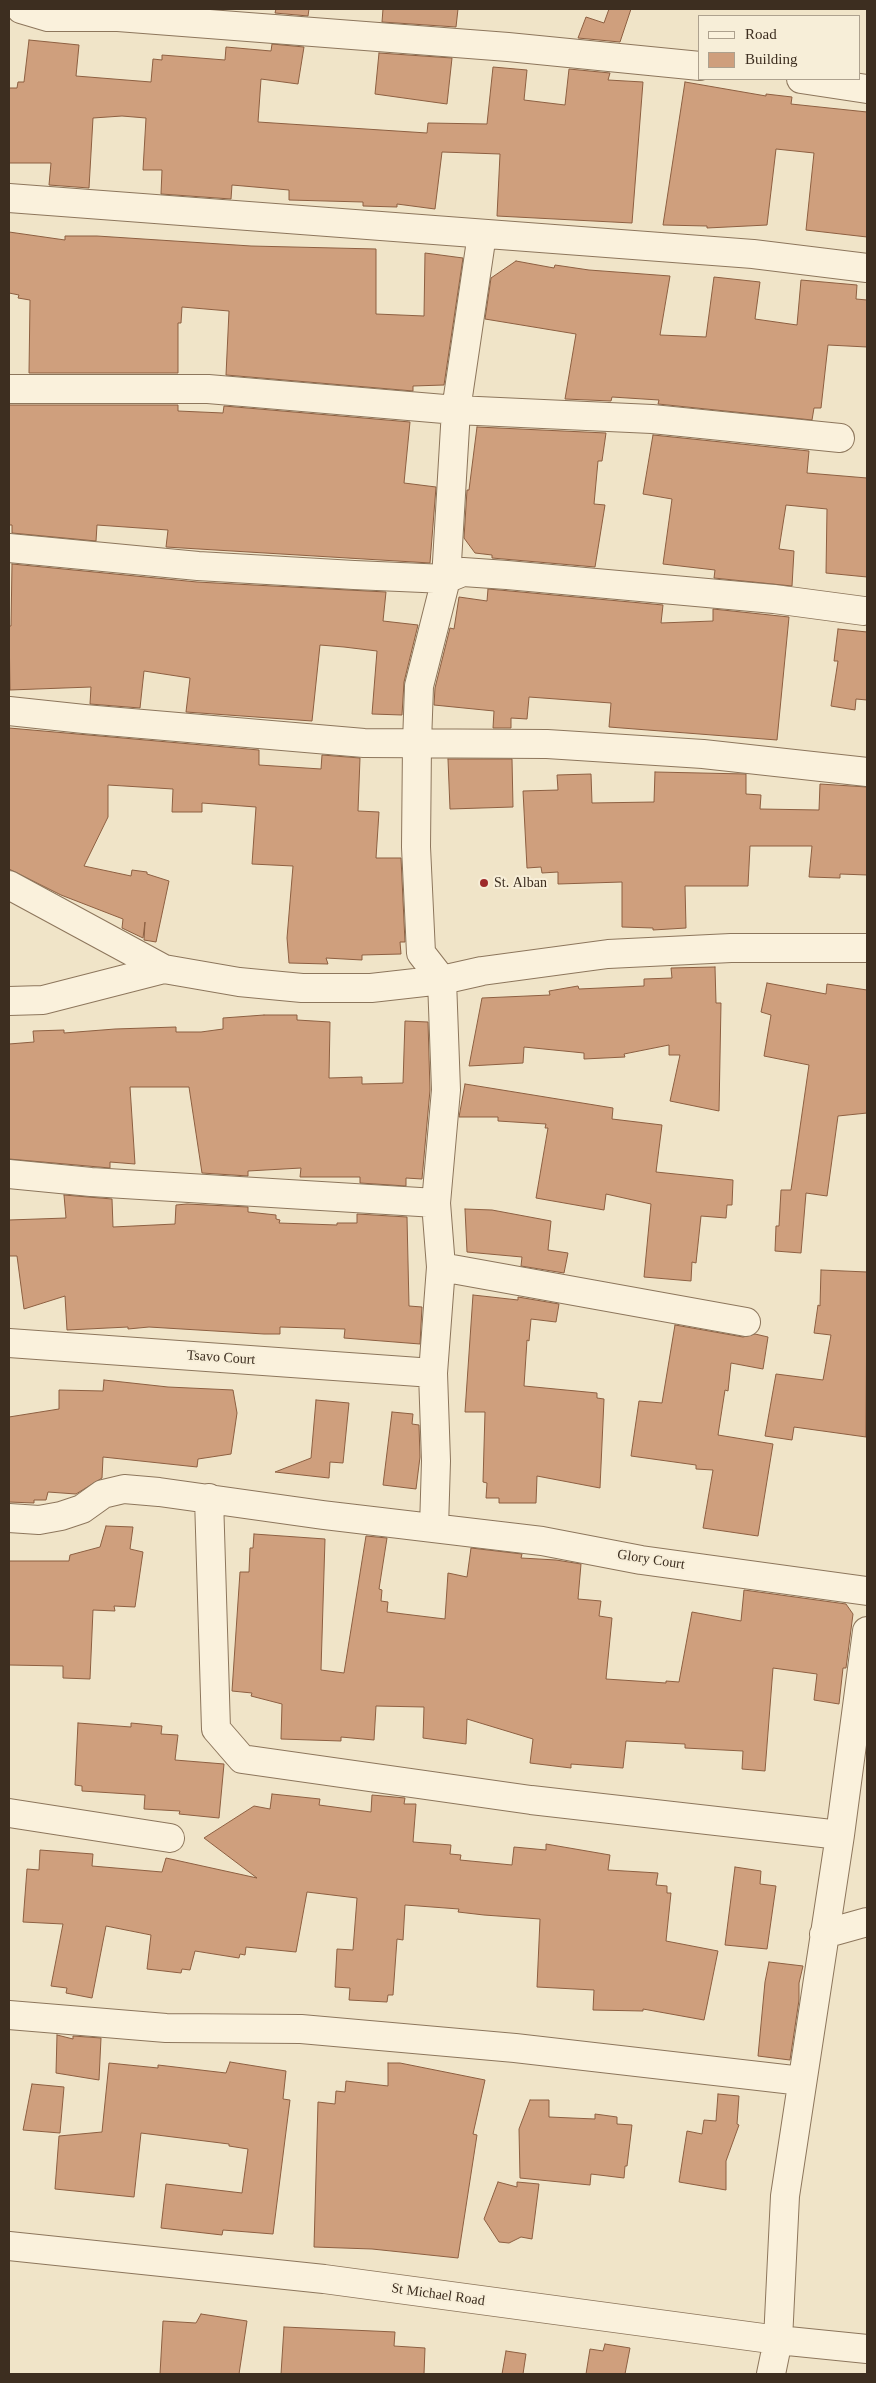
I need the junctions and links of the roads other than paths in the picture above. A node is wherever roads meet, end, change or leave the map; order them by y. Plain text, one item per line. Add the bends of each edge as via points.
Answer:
1 (21, 9) edge
2 (698, 66) edge
3 (808, 80) edge
4 (867, 89) edge
5 (9, 198) edge
6 (482, 234) junction
7 (867, 268) edge
8 (9, 389) edge
9 (456, 410) junction
10 (840, 438) dead end
11 (9, 548) edge
12 (446, 579) junction
13 (864, 611) dead end
14 (9, 711) edge
15 (417, 743) junction
16 (867, 772) edge
17 (9, 885) edge
18 (867, 948) edge
19 (164, 968) junction
20 (442, 980) junction
21 (9, 1001) edge
22 (9, 1174) edge
23 (436, 1204) junction
24 (441, 1267) junction
25 (746, 1322) dead end
26 (9, 1343) edge
27 (432, 1373) junction
28 (209, 1498) junction
29 (9, 1518) edge
30 (434, 1528) junction
31 (867, 1590) edge
32 (867, 1631) edge
33 (9, 1813) edge
34 (840, 1835) junction
35 (170, 1838) dead end
36 (867, 1922) edge
37 (824, 1934) junction
38 (9, 2014) edge
39 (802, 2081) junction
40 (9, 2246) edge
41 (778, 2340) junction
42 (867, 2349) edge
43 (771, 2374) edge

1 - 2 street via 48,17 118,18 508,47
3 - 4 street
5 - 6 street
6 - 7 street via 753,254
6 - 9 street
8 - 9 street via 208,389
9 - 10 street via 652,419
9 - 12 street
11 - 12 street via 198,566
12 - 13 street via 463,572 506,575 774,599
12 - 15 street via 419,686
14 - 15 street via 364,743
15 - 16 street via 547,744 674,752
15 - 20 street via 416,847 421,953
17 - 19 street
18 - 20 street via 731,948 608,954 482,971
19 - 20 street via 239,982 302,988 371,988
19 - 21 street via 43,1000
20 - 23 street via 446,1090
22 - 23 street
23 - 24 street
24 - 25 street
24 - 27 street
26 - 27 street, Tsavo Court
27 - 30 street via 436,1461
28 - 29 street, Glory Court via 124,1489 103,1494 82,1508 61,1516 39,1520
28 - 30 street, Glory Court
28 - 34 street via 216,1729 242,1760 531,1800
30 - 31 street, Glory Court
32 - 34 street
33 - 35 street
34 - 37 street
36 - 37 street
37 - 39 street
38 - 39 street via 166,2028 302,2029 515,2048
39 - 41 street via 785,2196
40 - 41 street, St Michael Road via 324,2279
41 - 42 street, St Michael Road
41 - 43 street

